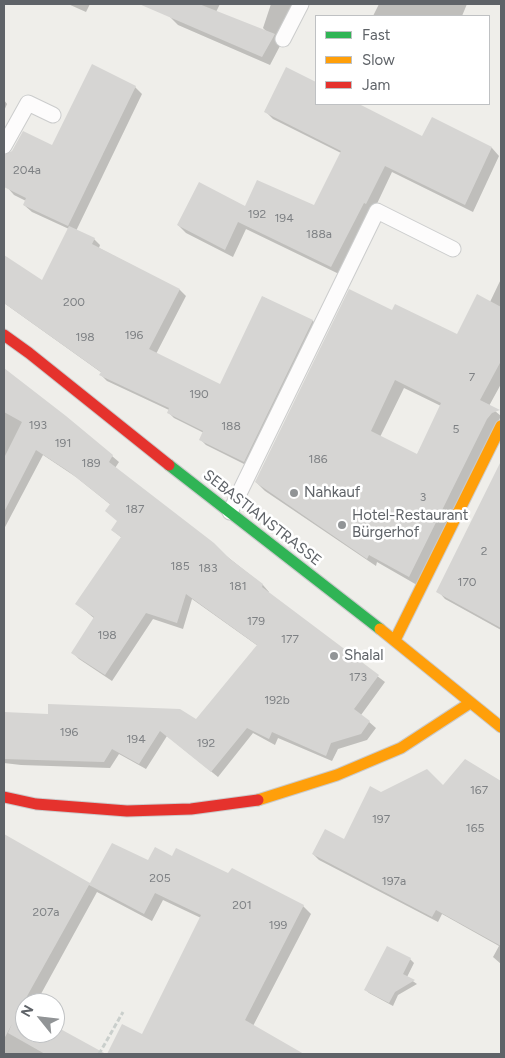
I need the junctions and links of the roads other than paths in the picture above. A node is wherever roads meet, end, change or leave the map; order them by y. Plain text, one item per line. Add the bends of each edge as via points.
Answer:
1 (301, 4) edge
2 (283, 39) dead end
3 (53, 115) dead end
4 (4, 146) edge
5 (453, 248) dead end
6 (4, 335) edge
7 (501, 426) edge
8 (230, 512) junction
9 (395, 640) junction
10 (470, 704) junction
11 (501, 727) edge
12 (4, 797) edge

1 - 2 lane
3 - 4 lane via 28,103
5 - 8 lane via 377,211
6 - 8 street, SEBASTIANSTRASSE
7 - 9 street
8 - 9 street, SEBASTIANSTRASSE
9 - 10 street, SEBASTIANSTRASSE
10 - 11 street, SEBASTIANSTRASSE
10 - 12 street via 401,748 337,775 254,801 191,809 127,810 36,804

